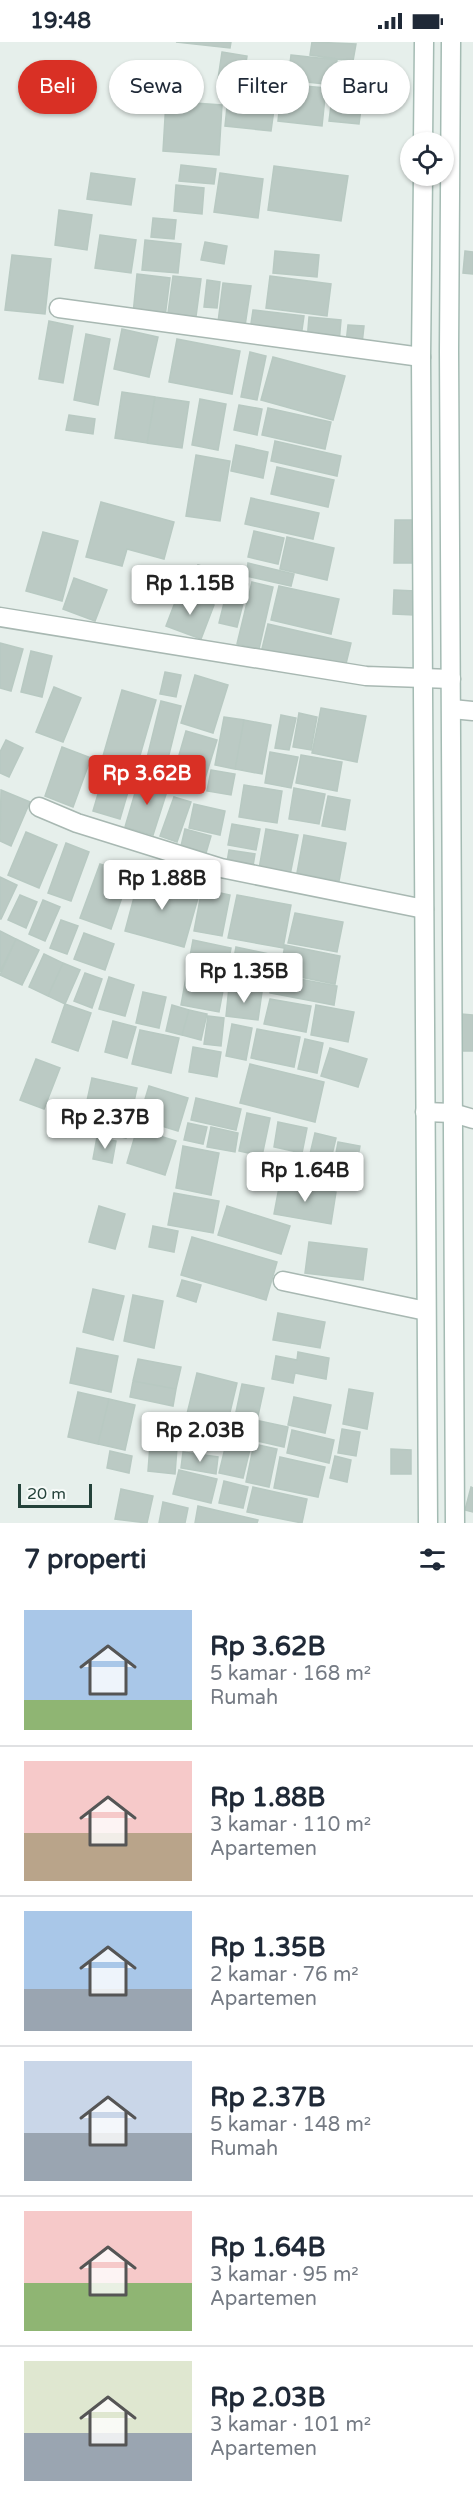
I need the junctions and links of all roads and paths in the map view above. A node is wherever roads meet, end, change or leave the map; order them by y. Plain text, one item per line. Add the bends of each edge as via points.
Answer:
1 (424, 42) edge
2 (451, 42) edge
3 (423, 132) edge
4 (423, 186) edge
5 (59, 308) dead end
6 (421, 357) junction
7 (0, 616) edge
8 (423, 677) junction
9 (451, 679) junction
10 (452, 709) junction
11 (473, 711) edge
12 (39, 807) dead end
13 (424, 909) junction
14 (425, 1112) junction
15 (453, 1113) junction
16 (473, 1119) edge
17 (283, 1281) dead end
18 (426, 1311) junction
19 (428, 1523) edge
20 (455, 1523) edge

1 - 3 main road
2 - 9 main road
4 - 6 main road
5 - 6 main road
6 - 8 main road
7 - 8 main road via 366,676
8 - 9 main road
8 - 13 main road
9 - 10 main road
10 - 11 main road
10 - 15 main road
12 - 13 main road via 221,868
13 - 14 main road
14 - 15 main road
14 - 18 main road
15 - 16 main road
15 - 20 main road
17 - 18 main road
18 - 19 main road

